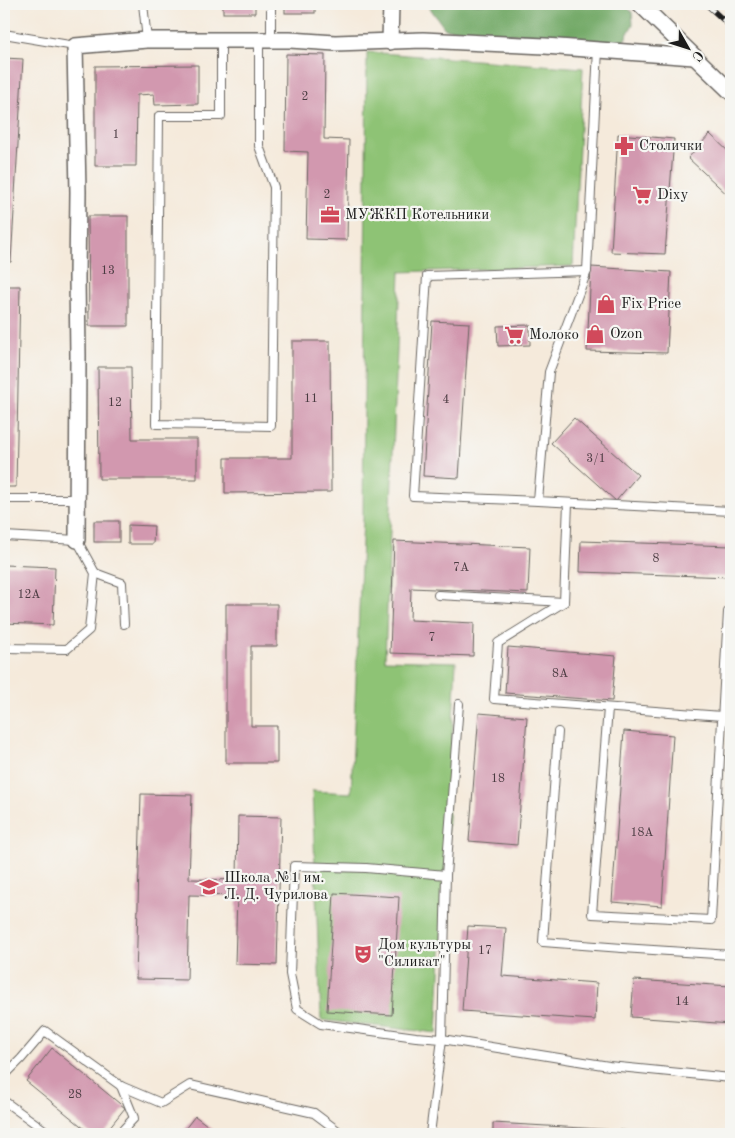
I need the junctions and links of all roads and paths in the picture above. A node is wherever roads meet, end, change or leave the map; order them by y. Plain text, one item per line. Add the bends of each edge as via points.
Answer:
1 (143, 4) edge
2 (271, 4) edge
3 (391, 4) edge
4 (640, 4) edge
5 (4, 34) edge
6 (147, 40) junction
7 (221, 40) junction
8 (265, 40) junction
9 (390, 42) junction
10 (75, 46) junction
11 (598, 49) junction
12 (694, 57) junction
13 (731, 92) edge
14 (587, 270) junction
15 (4, 498) edge
16 (78, 499) junction
17 (538, 501) junction
18 (568, 503) junction
19 (731, 511) edge
20 (4, 536) edge
21 (77, 540) junction
22 (95, 573) junction
23 (438, 595) dead end
24 (564, 602) junction
25 (731, 612) edge
26 (124, 624) dead end
27 (4, 648) edge
28 (459, 704) dead end
29 (608, 708) junction
30 (722, 716) junction
31 (558, 732) dead end
32 (446, 875) junction
33 (731, 955) edge
34 (442, 1039) junction
35 (4, 1076) edge
36 (731, 1078) edge
37 (121, 1086) junction
38 (4, 1101) edge
39 (50, 1134) edge
40 (119, 1134) edge
41 (342, 1134) edge
42 (430, 1134) edge

1 - 6 lane
2 - 8 lane
3 - 9 street
4 - 12 street
5 - 10 lane
6 - 7 street
6 - 10 street
7 - 8 street
7 - 8 lane via 221,116 159,116 156,424 271,426 274,187 259,146
8 - 9 street
9 - 11 street via 422,40
10 - 16 street
11 - 12 street
11 - 14 lane
12 - 13 street
14 - 17 lane via 549,372
14 - 17 lane via 427,276 413,496
15 - 16 lane
16 - 21 street
17 - 18 lane
18 - 19 lane
18 - 24 lane
20 - 21 lane
21 - 22 lane
22 - 26 lane via 122,583
22 - 27 lane via 89,630 67,649
23 - 24 lane
24 - 29 lane via 498,643 494,699
25 - 30 lane via 728,612
28 - 32 lane
29 - 30 lane
29 - 30 lane via 592,914 711,920
31 - 33 lane via 542,942
32 - 34 lane
32 - 34 lane via 294,866 290,974 296,1009 321,1024
34 - 36 lane via 609,1066
34 - 42 lane
35 - 37 lane via 45,1030
37 - 40 lane via 134,1118
37 - 41 lane via 161,1103 190,1085 314,1114
38 - 39 lane

